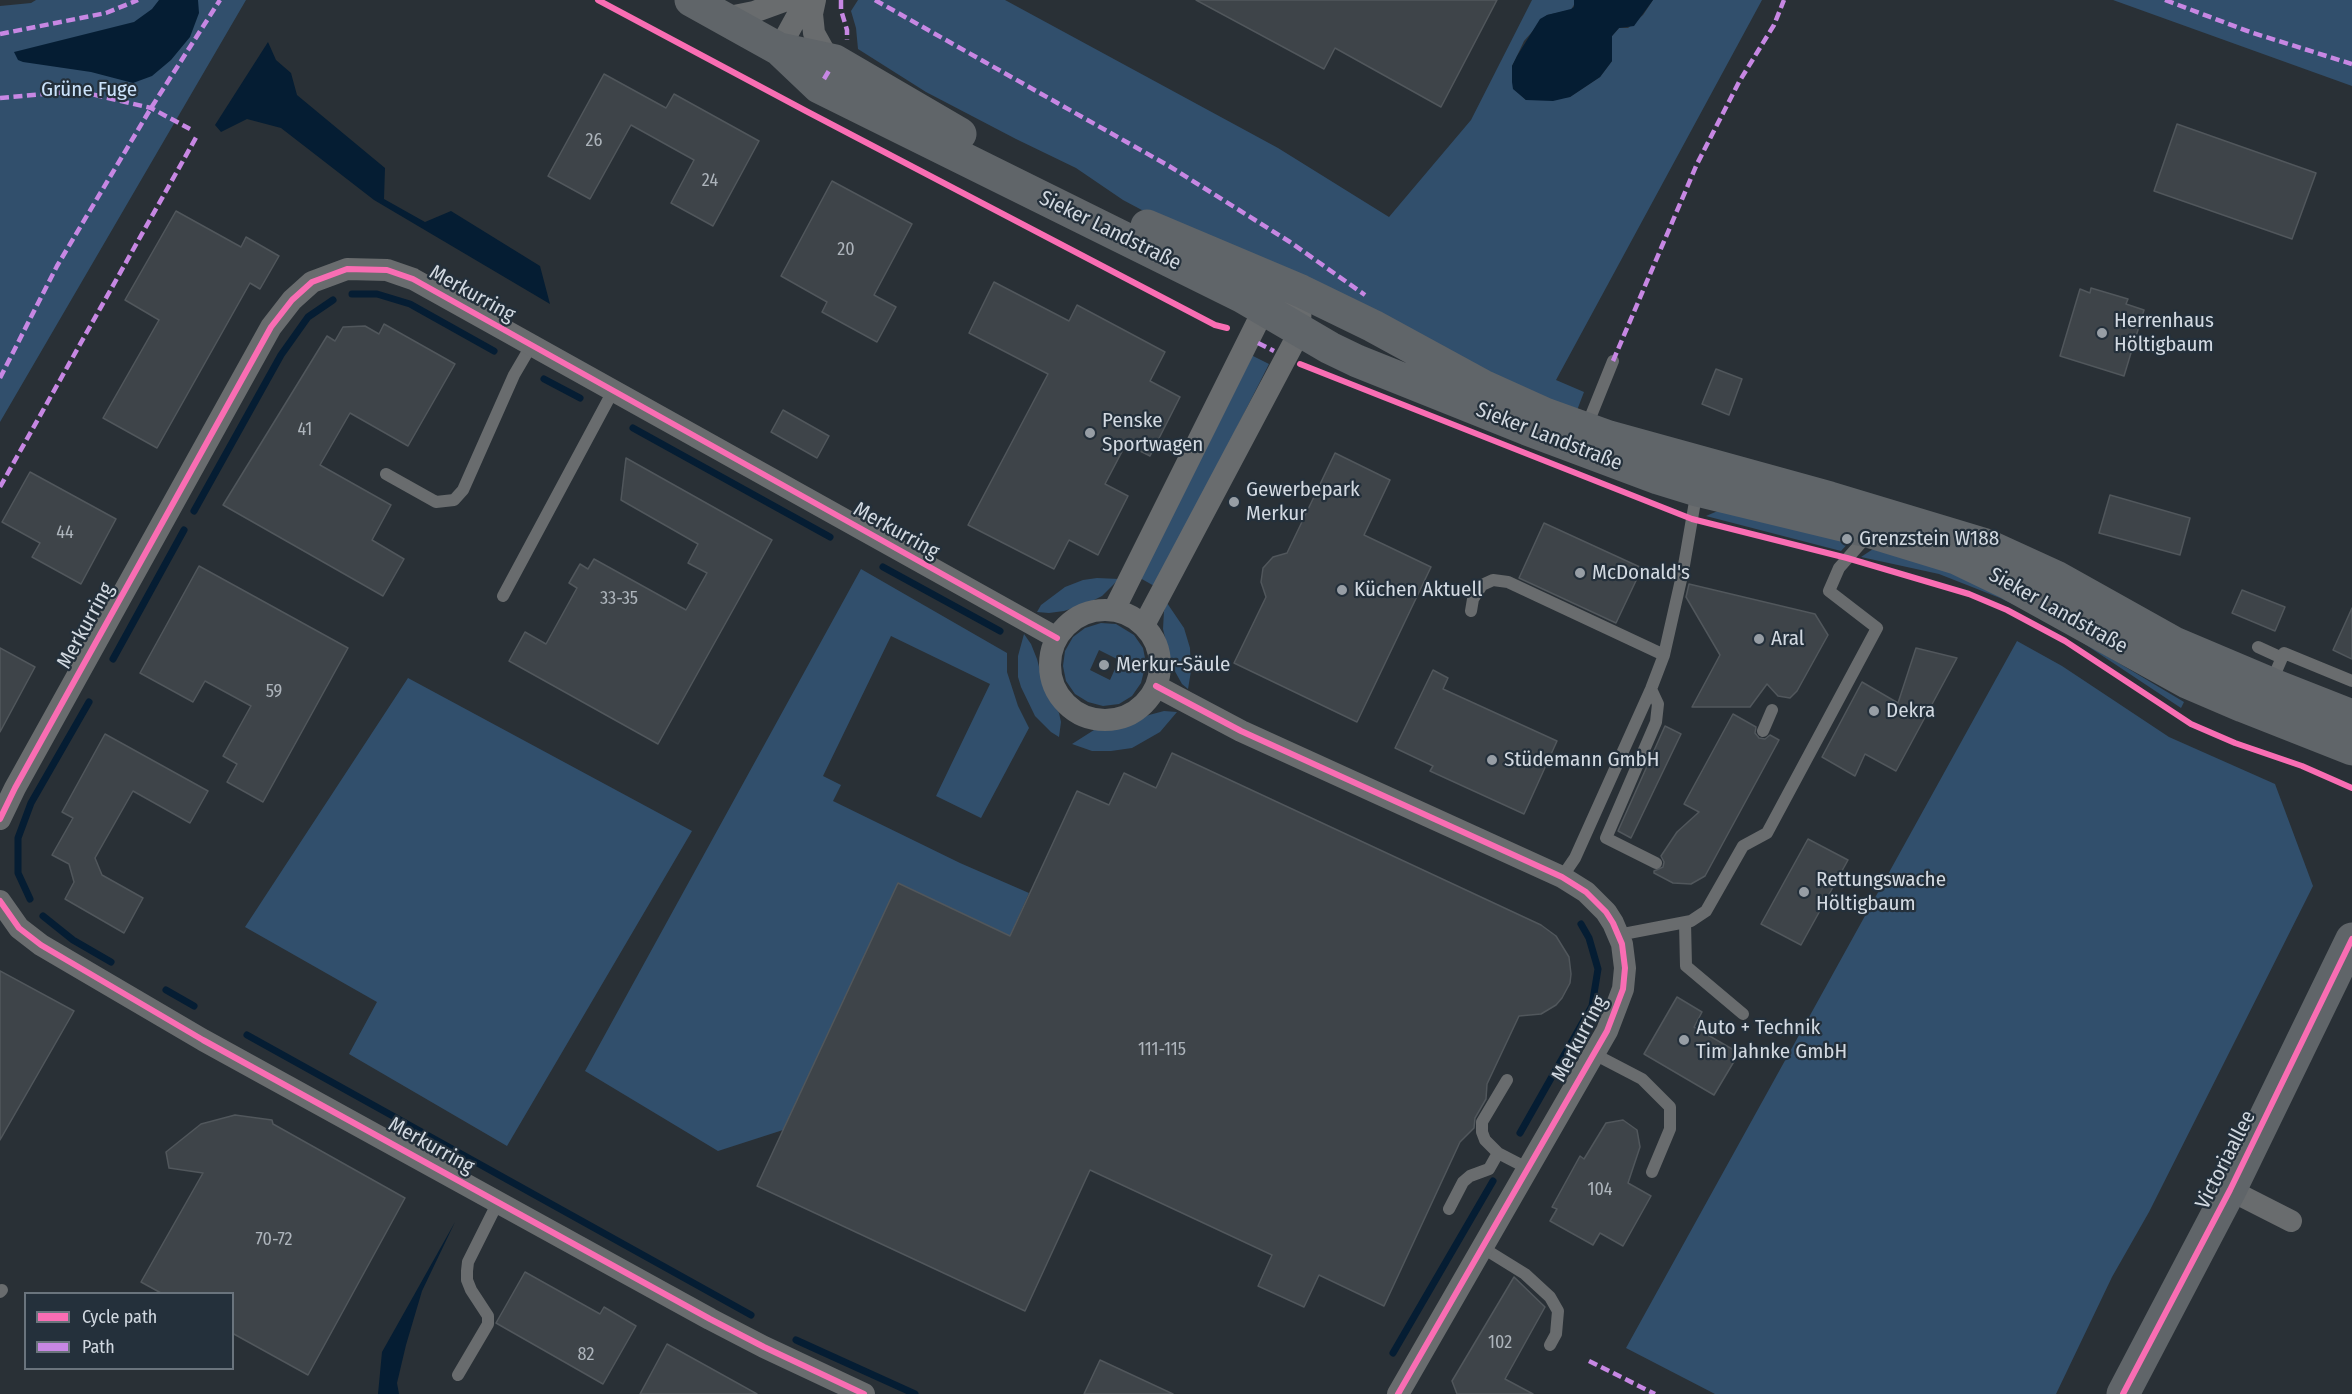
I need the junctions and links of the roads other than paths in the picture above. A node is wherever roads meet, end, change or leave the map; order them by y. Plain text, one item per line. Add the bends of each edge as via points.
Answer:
1 (692, 0) edge
2 (787, 0) edge
3 (806, 0) edge
4 (815, 0) edge
5 (724, 18) junction
6 (779, 49) junction
7 (835, 61) junction
8 (1301, 291) junction
9 (1264, 309) junction
10 (1300, 331) junction
11 (531, 346) junction
12 (1614, 362) dead end
13 (613, 391) junction
14 (1585, 429) junction
15 (386, 474) dead end
16 (1701, 476) junction
17 (1871, 532) junction
18 (503, 596) dead end
19 (1114, 610) junction
20 (1472, 611) dead end
21 (1144, 625) junction
22 (1057, 638) junction
23 (2258, 647) dead end
24 (1664, 655) junction
25 (2276, 671) junction
26 (2352, 681) edge
27 (1156, 687) junction
28 (1651, 689) junction
29 (2243, 706) junction
30 (1772, 710) dead end
31 (2352, 716) edge
32 (1763, 731) dead end
33 (2352, 749) edge
34 (0, 819) edge
35 (1656, 863) dead end
36 (1562, 877) junction
37 (0, 902) edge
38 (1685, 922) junction
39 (1618, 935) junction
40 (2352, 939) edge
41 (1743, 1014) dead end
42 (1593, 1054) junction
43 (1507, 1080) dead end
44 (1498, 1153) junction
45 (1527, 1168) junction
46 (1652, 1172) dead end
47 (2230, 1190) junction
48 (498, 1202) junction
49 (1449, 1209) dead end
50 (2291, 1221) dead end
51 (1483, 1248) junction
52 (1550, 1344) dead end
53 (458, 1375) dead end
54 (864, 1394) edge
55 (1398, 1394) edge
56 (2123, 1394) edge

1 - 5 main road, Sieker Landstraße
2 - 5 street
3 - 6 street
4 - 7 street via 814,33
5 - 6 main road, Sieker Landstraße
6 - 7 main road, Sieker Landstraße
6 - 9 main road, Sieker Landstraße via 819,87
7 - 8 main road, Sieker Landstraße via 986,148 1154,230
8 - 9 street
8 - 10 street
8 - 14 main road, Sieker Landstraße via 1493,390
9 - 10 main road, Sieker Landstraße
9 - 19 street
10 - 16 main road, Sieker Landstraße via 1423,389 1593,455
10 - 21 street
11 - 13 street, Merkurring
11 - 15 lane via 463,490 454,500 436,502
11 - 34 street, Merkurring via 413,279 387,270 347,269 301,291 271,327
12 - 14 lane
13 - 18 lane
13 - 22 street, Merkurring
14 - 16 main road, Sieker Landstraße
16 - 17 main road, Sieker Landstraße
16 - 24 lane
16 - 25 main road, Sieker Landstraße via 1986,545 2056,577 2174,643
17 - 29 main road, Sieker Landstraße via 1983,570 2161,668
17 - 38 lane via 1847,558 1829,591 1877,628 1767,833 1743,846 1706,911
19 - 21 street
19 - 22 street via 1083,614
20 - 24 lane via 1473,598 1482,585 1493,580 1508,582
21 - 27 street via 1159,652 1161,665
22 - 27 street via 1050,657 1052,678 1064,701 1080,714 1104,720 1124,717 1141,707
23 - 25 lane
24 - 28 lane
25 - 26 lane via 2284,653
25 - 29 main road
25 - 31 main road, Sieker Landstraße
27 - 36 street, Merkurring via 1241,731
28 - 35 lane via 1658,704 1656,722 1606,838
28 - 36 lane via 1575,858
29 - 33 main road, Sieker Landstraße
30 - 32 lane
36 - 39 street, Merkurring via 1596,902
37 - 48 street, Merkurring via 19,928 50,950 203,1040
38 - 39 lane
38 - 41 lane via 1686,966
39 - 42 street, Merkurring via 1625,962 1623,989
40 - 47 main road, Victoriaallee
42 - 45 street, Merkurring
42 - 46 lane via 1642,1079 1670,1107 1670,1129
43 - 44 lane via 1482,1122 1485,1140
44 - 45 lane
44 - 49 lane via 1488,1170 1463,1182
45 - 51 street, Merkurring
47 - 50 street
47 - 56 main road, Victoriaallee
48 - 53 lane via 467,1271 467,1280 486,1310 488,1324
48 - 54 street, Merkurring via 764,1347
51 - 52 lane via 1525,1274 1550,1297 1558,1311 1556,1334
51 - 55 street, Merkurring

